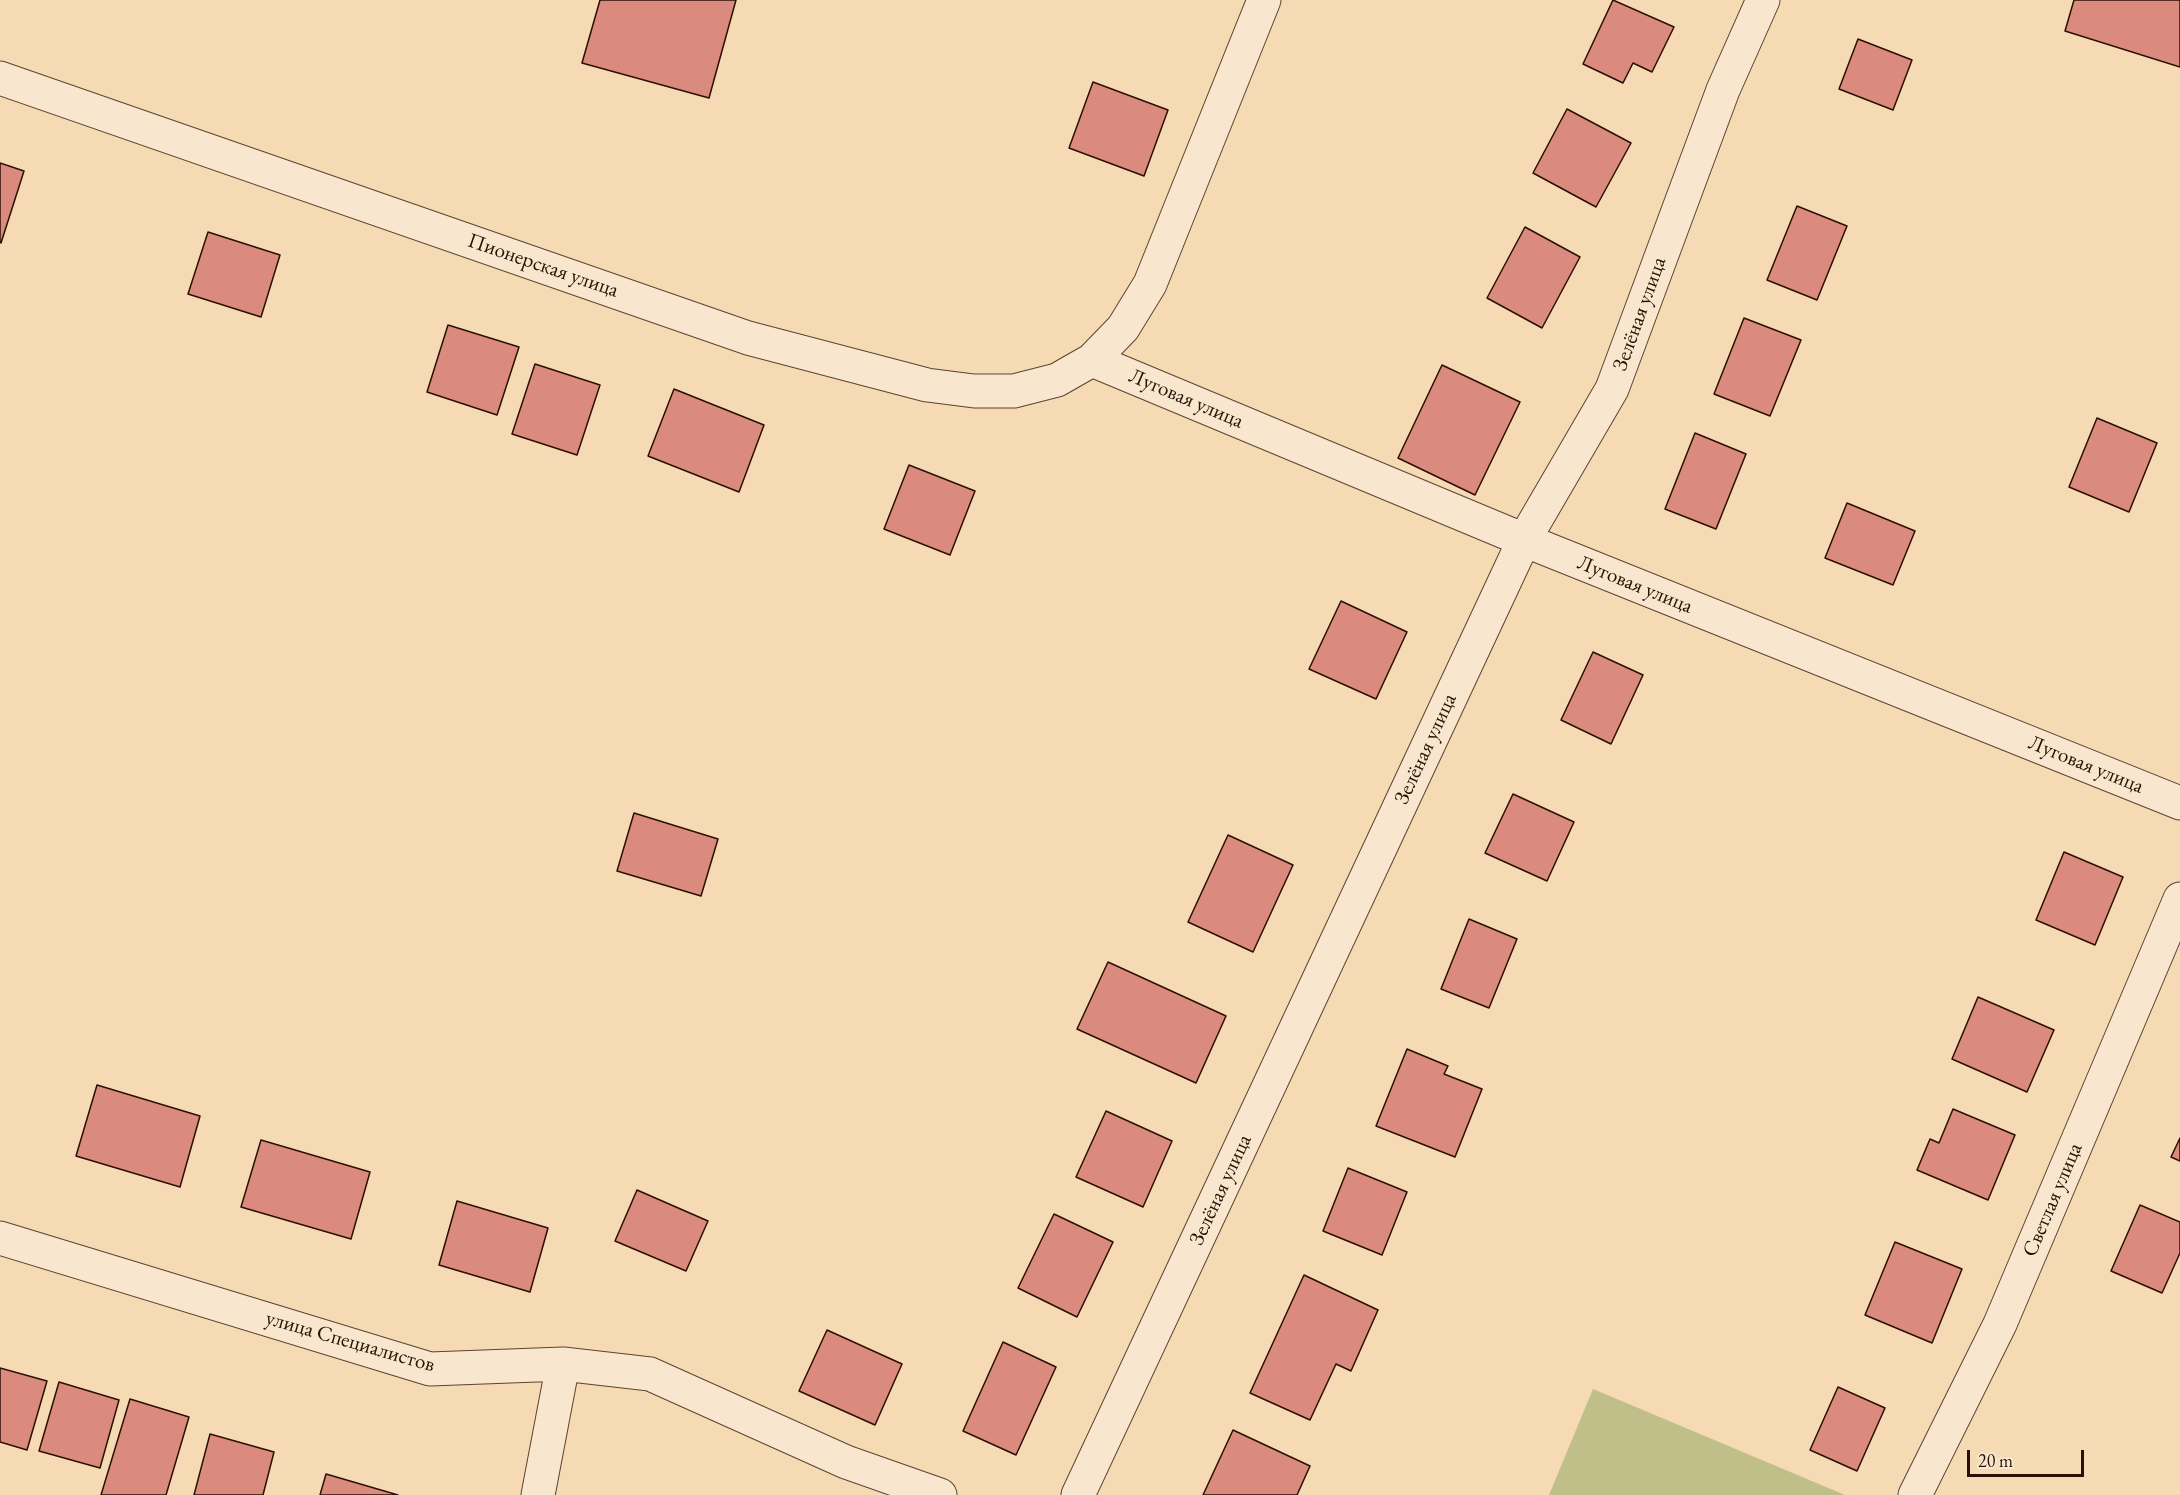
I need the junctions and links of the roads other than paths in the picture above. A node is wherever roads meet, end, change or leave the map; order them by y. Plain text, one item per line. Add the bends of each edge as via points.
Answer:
1 (1264, 0) edge
2 (1763, 0) edge
3 (0, 78) edge
4 (1092, 360) junction
5 (1524, 540) junction
6 (2180, 803) edge
7 (2180, 899) edge
8 (0, 1238) edge
9 (562, 1364) junction
10 (538, 1495) edge
11 (940, 1495) edge
12 (1078, 1495) edge
13 (1915, 1495) edge

1 - 4 street, Пионерская улица via 1150,284 1123,328
2 - 5 street, Зелёная улица via 1723,90 1612,389
3 - 4 street, Пионерская улица via 748,338 850,366 927,385 1014,391 1057,380
4 - 5 street, Луговая улица
5 - 6 street, Луговая улица
5 - 12 street, Зелёная улица
7 - 13 street, Светлая улица via 2000,1324
8 - 9 street, улица Специалистов via 430,1369
9 - 10 street
9 - 11 street, улица Специалистов via 650,1374 846,1462

